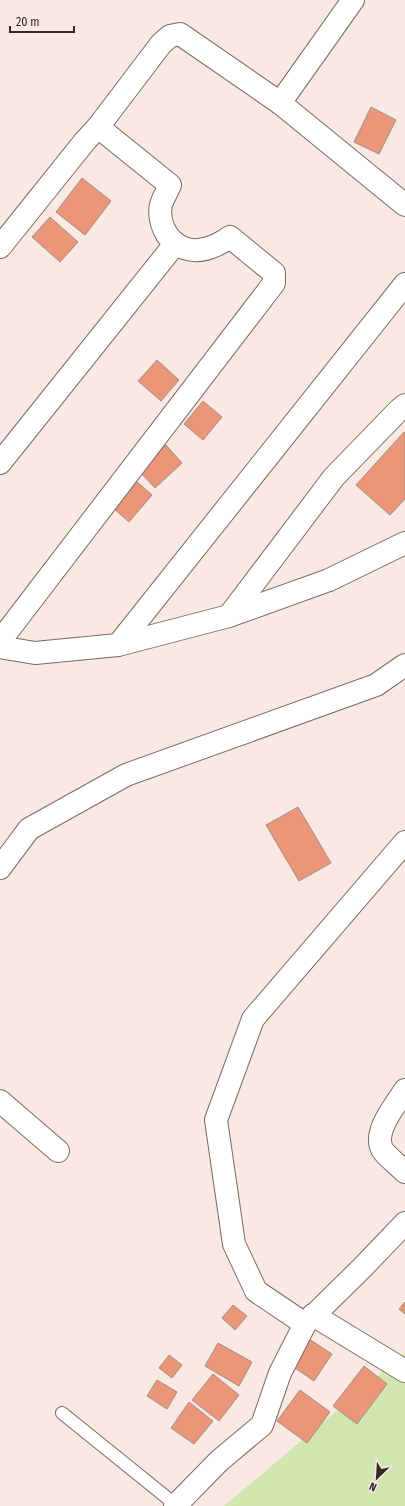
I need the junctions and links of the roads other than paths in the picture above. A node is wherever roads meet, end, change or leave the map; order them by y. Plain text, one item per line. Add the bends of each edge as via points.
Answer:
1 (353, 0) edge
2 (280, 104) junction
3 (98, 127) junction
4 (405, 205) edge
5 (175, 244) junction
6 (0, 247) edge
7 (405, 284) edge
8 (405, 406) edge
9 (0, 463) edge
10 (405, 543) edge
11 (229, 616) junction
12 (0, 641) edge
13 (118, 645) junction
14 (0, 647) edge
15 (405, 665) edge
16 (405, 842) edge
17 (0, 868) edge
18 (405, 1090) edge
19 (0, 1101) edge
20 (58, 1151) dead end
21 (405, 1172) edge
22 (405, 1223) edge
23 (309, 1319) junction
24 (405, 1371) edge
25 (62, 1413) dead end
26 (175, 1506) edge

1 - 2 street
2 - 3 street via 180,34 170,36 161,44
2 - 4 street
3 - 5 street via 170,185 160,206 162,224 167,236
3 - 6 street
5 - 9 street
5 - 12 street via 188,250 200,250 214,247 230,237 274,274 274,283
7 - 13 street
8 - 11 street via 400,408 334,477
10 - 11 street via 329,580
11 - 13 street
13 - 14 street via 35,653
15 - 17 street via 376,685 126,775 30,829
16 - 23 street via 253,1019 216,1120 234,1244 256,1291
18 - 21 street via 382,1127 380,1139 383,1151
19 - 20 street
22 - 23 street
23 - 24 street
23 - 26 street via 280,1373 262,1425 219,1461
25 - 26 lane

